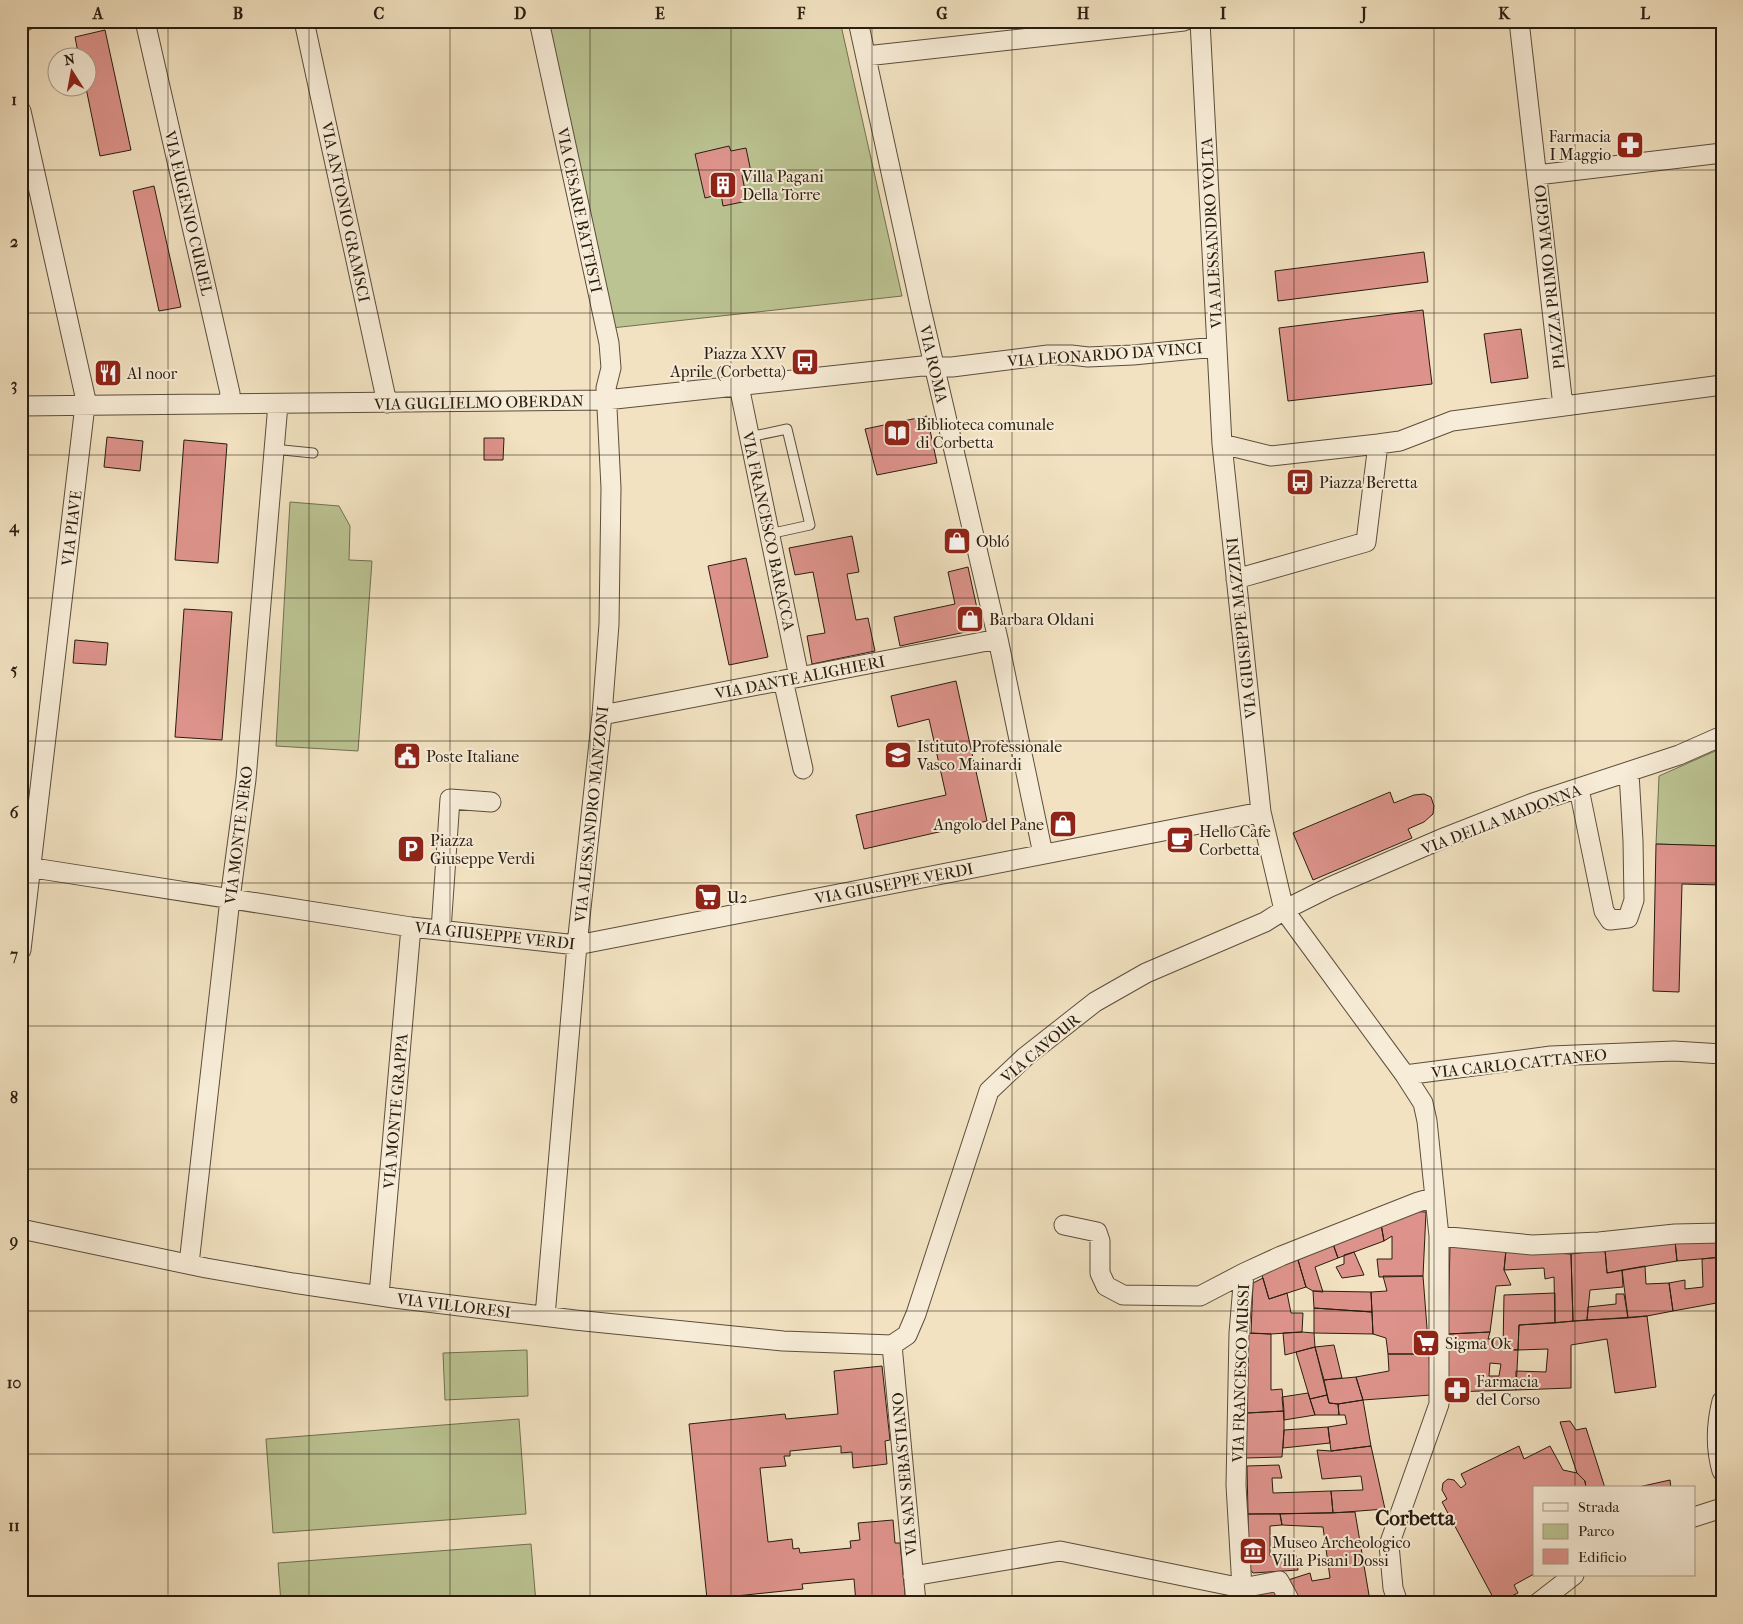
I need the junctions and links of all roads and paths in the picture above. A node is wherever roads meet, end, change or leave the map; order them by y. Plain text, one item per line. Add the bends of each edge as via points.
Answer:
1 (25, 21) edge
2 (145, 21) edge
3 (304, 21) edge
4 (539, 21) edge
5 (858, 21) edge
6 (1184, 21) edge
7 (1200, 21) edge
8 (1519, 21) edge
9 (21, 22) edge
10 (866, 56) junction
11 (21, 111) edge
12 (1722, 154) edge
13 (1537, 175) junction
14 (1216, 347) junction
15 (935, 366) junction
16 (1722, 385) edge
17 (739, 386) junction
18 (606, 400) junction
19 (387, 403) junction
20 (228, 404) junction
21 (278, 404) junction
22 (85, 405) junction
23 (21, 406) edge
24 (1563, 406) junction
25 (749, 437) junction
26 (1222, 444) junction
27 (1378, 444) junction
28 (273, 449) junction
29 (313, 453) dead end
30 (769, 534) junction
31 (1236, 579) junction
32 (998, 639) junction
33 (791, 678) junction
34 (602, 715) junction
35 (1722, 736) edge
36 (803, 769) dead end
37 (1629, 773) junction
38 (1579, 789) junction
39 (491, 802) dead end
40 (1261, 812) junction
41 (1043, 854) junction
42 (26, 866) edge
43 (230, 899) junction
44 (1284, 910) junction
45 (411, 927) junction
46 (441, 930) junction
47 (577, 945) junction
48 (21, 950) edge
49 (1722, 1052) edge
50 (1405, 1075) junction
51 (1435, 1197) junction
52 (1064, 1225) dead end
53 (21, 1228) edge
54 (1722, 1233) edge
55 (1438, 1236) junction
56 (189, 1264) junction
57 (1244, 1273) junction
58 (379, 1295) junction
59 (545, 1316) junction
60 (892, 1345) junction
61 (1722, 1402) edge
62 (1722, 1471) edge
63 (1722, 1508) edge
64 (1696, 1516) edge
65 (913, 1576) junction
66 (1573, 1576) edge
67 (1242, 1588) junction
68 (916, 1603) edge
69 (1291, 1603) edge
70 (1398, 1603) edge
71 (1538, 1603) edge

1 - 9 street
2 - 20 street, VIA EUGENIO CURIEL via 230,393
3 - 19 street, VIA ANTONIO GRAMSCI
4 - 18 street, VIA CESARE BATTISTI via 609,343 611,368
5 - 10 street, VIA ROMA
6 - 10 street
7 - 14 street, VIA ALESSANDRO VOLTA
8 - 13 street
10 - 15 street, VIA ROMA
11 - 22 street, VIA PIAVE
12 - 13 street, PIAZZA PRIMO MAGGIO
13 - 24 street, PIAZZA PRIMO MAGGIO
14 - 15 street, VIA LEONARDO DA VINCI via 1088,357 1048,355 952,367
14 - 26 street, VIA ALESSANDRO VOLTA
15 - 17 street, VIA GUGLIELMO OBERDAN
15 - 32 street, VIA ROMA
16 - 24 street
17 - 18 street, VIA GUGLIELMO OBERDAN
17 - 25 street, VIA FRANCESCO BARACCA
18 - 19 street, VIA GUGLIELMO OBERDAN
18 - 34 street, VIA ALESSANDRO MANZONI via 610,507 609,624
19 - 21 street, VIA GUGLIELMO OBERDAN
20 - 21 street, VIA GUGLIELMO OBERDAN
20 - 22 street, VIA GUGLIELMO OBERDAN
21 - 28 street, VIA MONTE NERO
22 - 23 street, VIA GUGLIELMO OBERDAN
22 - 42 street, VIA PIAVE
24 - 27 street via 1452,421 1400,441
25 - 30 street, VIA FRANCESCO BARACCA
25 - 30 lane via 787,429 810,525
26 - 27 street via 1271,456
26 - 31 street, VIA GIUSEPPE MAZZINI
27 - 31 street via 1366,542
28 - 29 lane
28 - 43 street, VIA MONTE NERO via 246,779
30 - 33 street, VIA FRANCESCO BARACCA
31 - 40 street, VIA GIUSEPPE MAZZINI
32 - 33 street, VIA DANTE ALIGHIERI
32 - 41 street, VIA ROMA
33 - 34 street, VIA DANTE ALIGHIERI
33 - 36 street, VIA FRANCESCO BARACCA
34 - 47 street, VIA ALESSANDRO MANZONI
35 - 37 street, VIA DELLA MADONNA
37 - 38 street, VIA DELLA MADONNA
37 - 38 street via 1634,900 1628,918 1610,920 1604,911
38 - 44 street, VIA DELLA MADONNA via 1532,803 1455,834
39 - 46 street via 450,799
40 - 41 street, VIA GIUSEPPE VERDI
40 - 44 street, VIA GIUSEPPE MAZZINI
41 - 47 street, VIA GIUSEPPE VERDI
42 - 43 street, VIA GIUSEPPE VERDI
42 - 48 street, VIA PIAVE
43 - 45 street, VIA GIUSEPPE VERDI
43 - 56 street, VIA MONTE NERO
44 - 50 street
44 - 60 street, VIA CAVOUR via 1266,922 1146,973 1095,1002 1025,1057 989,1091 916,1314 907,1335
45 - 46 street, VIA GIUSEPPE VERDI
45 - 58 street, VIA MONTE GRAPPA
46 - 47 street, VIA GIUSEPPE VERDI
47 - 59 street, VIA ALESSANDRO MANZONI
49 - 50 street, VIA CARLO CATTANEO via 1551,1056
50 - 51 street via 1423,1103
51 - 55 street
51 - 57 street, VIA FRANCESCO MUSSI
52 - 57 street via 1097,1232 1100,1273 1106,1286 1123,1295 1200,1296
53 - 56 street, VIA VILLORESI
54 - 55 street via 1532,1245
55 - 70 street via 1439,1404 1389,1544 1393,1588
56 - 58 street, VIA VILLORESI
57 - 67 street, VIA FRANCESCO MUSSI via 1239,1334 1236,1485
58 - 59 street, VIA VILLORESI
59 - 60 street, VIA VILLORESI via 783,1341
60 - 65 street, VIA SAN SEBASTIANO
61 - 62 street via 1716,1425
63 - 64 street
65 - 67 street via 1060,1551
65 - 68 street, VIA SAN SEBASTIANO
66 - 71 street
67 - 69 street via 1279,1581

